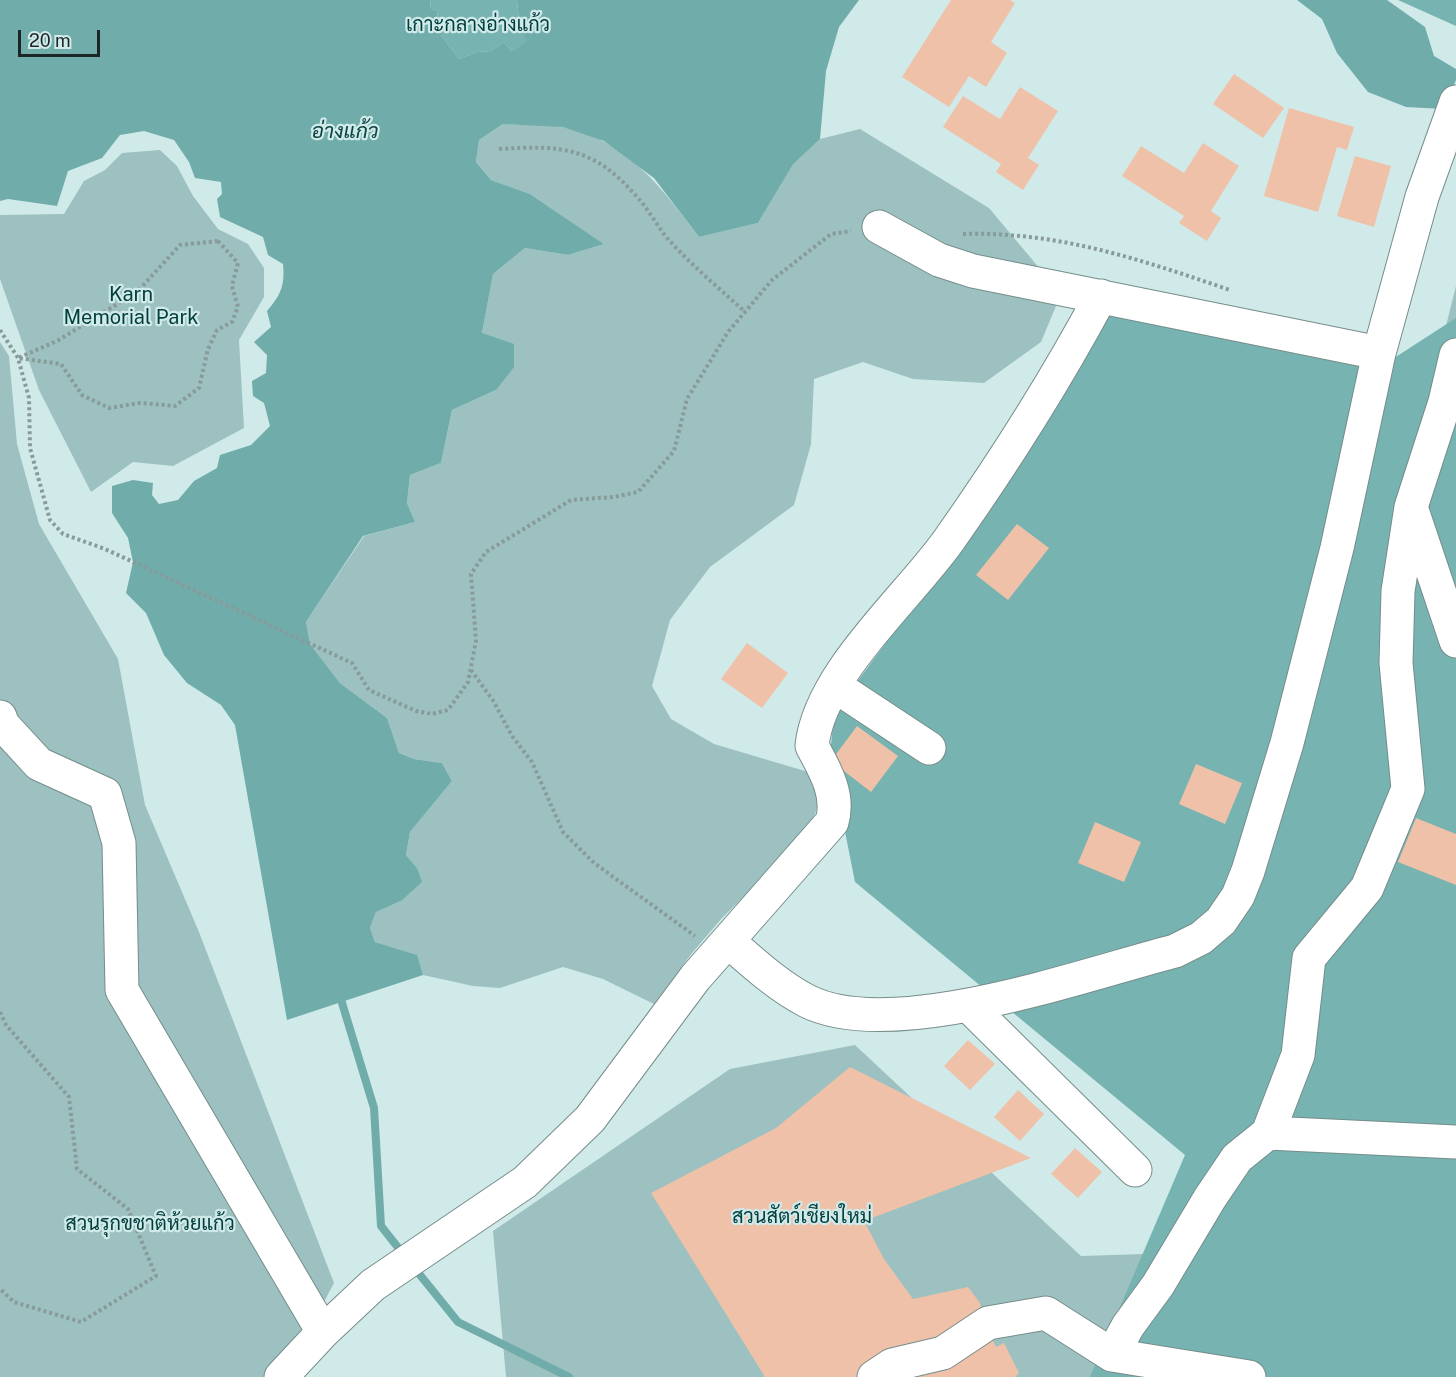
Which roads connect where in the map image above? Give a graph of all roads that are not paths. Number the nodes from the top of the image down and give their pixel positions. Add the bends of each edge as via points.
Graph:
1 (1453, 110) edge
2 (879, 227) road end
3 (1101, 296) junction
4 (1379, 353) junction
5 (1456, 355) edge
6 (1451, 402) edge
7 (1411, 507) junction
8 (1456, 641) edge
9 (835, 686) junction
10 (0, 717) edge
11 (929, 748) dead end
12 (723, 946) junction
13 (969, 1006) junction
14 (1268, 1133) junction
15 (1456, 1142) edge
16 (1135, 1170) dead end
17 (323, 1332) junction
18 (1112, 1355) junction
19 (935, 1365) edge
20 (281, 1377) edge
21 (874, 1377) edge
22 (1250, 1377) edge

1 - 4 street via 1422,197
2 - 3 street via 950,264
3 - 4 street
3 - 9 street via 1027,423 947,542 882,620
4 - 13 street via 1337,548 1290,732 1238,896 1221,921 1201,938 1175,951
5 - 6 street
6 - 7 street
7 - 8 street
7 - 14 street via 1398,591 1396,663 1408,789 1367,888 1309,958 1298,1055
9 - 11 street
9 - 12 street via 820,712 812,746 828,775 834,800 832,822
10 - 17 street via 39,764 105,794 119,843 122,990
12 - 13 street via 808,1001 835,1010 912,1013
12 - 17 street via 673,1005 591,1119 525,1182 373,1285
13 - 16 street
14 - 15 street
14 - 18 street via 1237,1158
17 - 20 street
18 - 19 street via 1046,1313 988,1323
18 - 22 street
19 - 21 street via 892,1365

